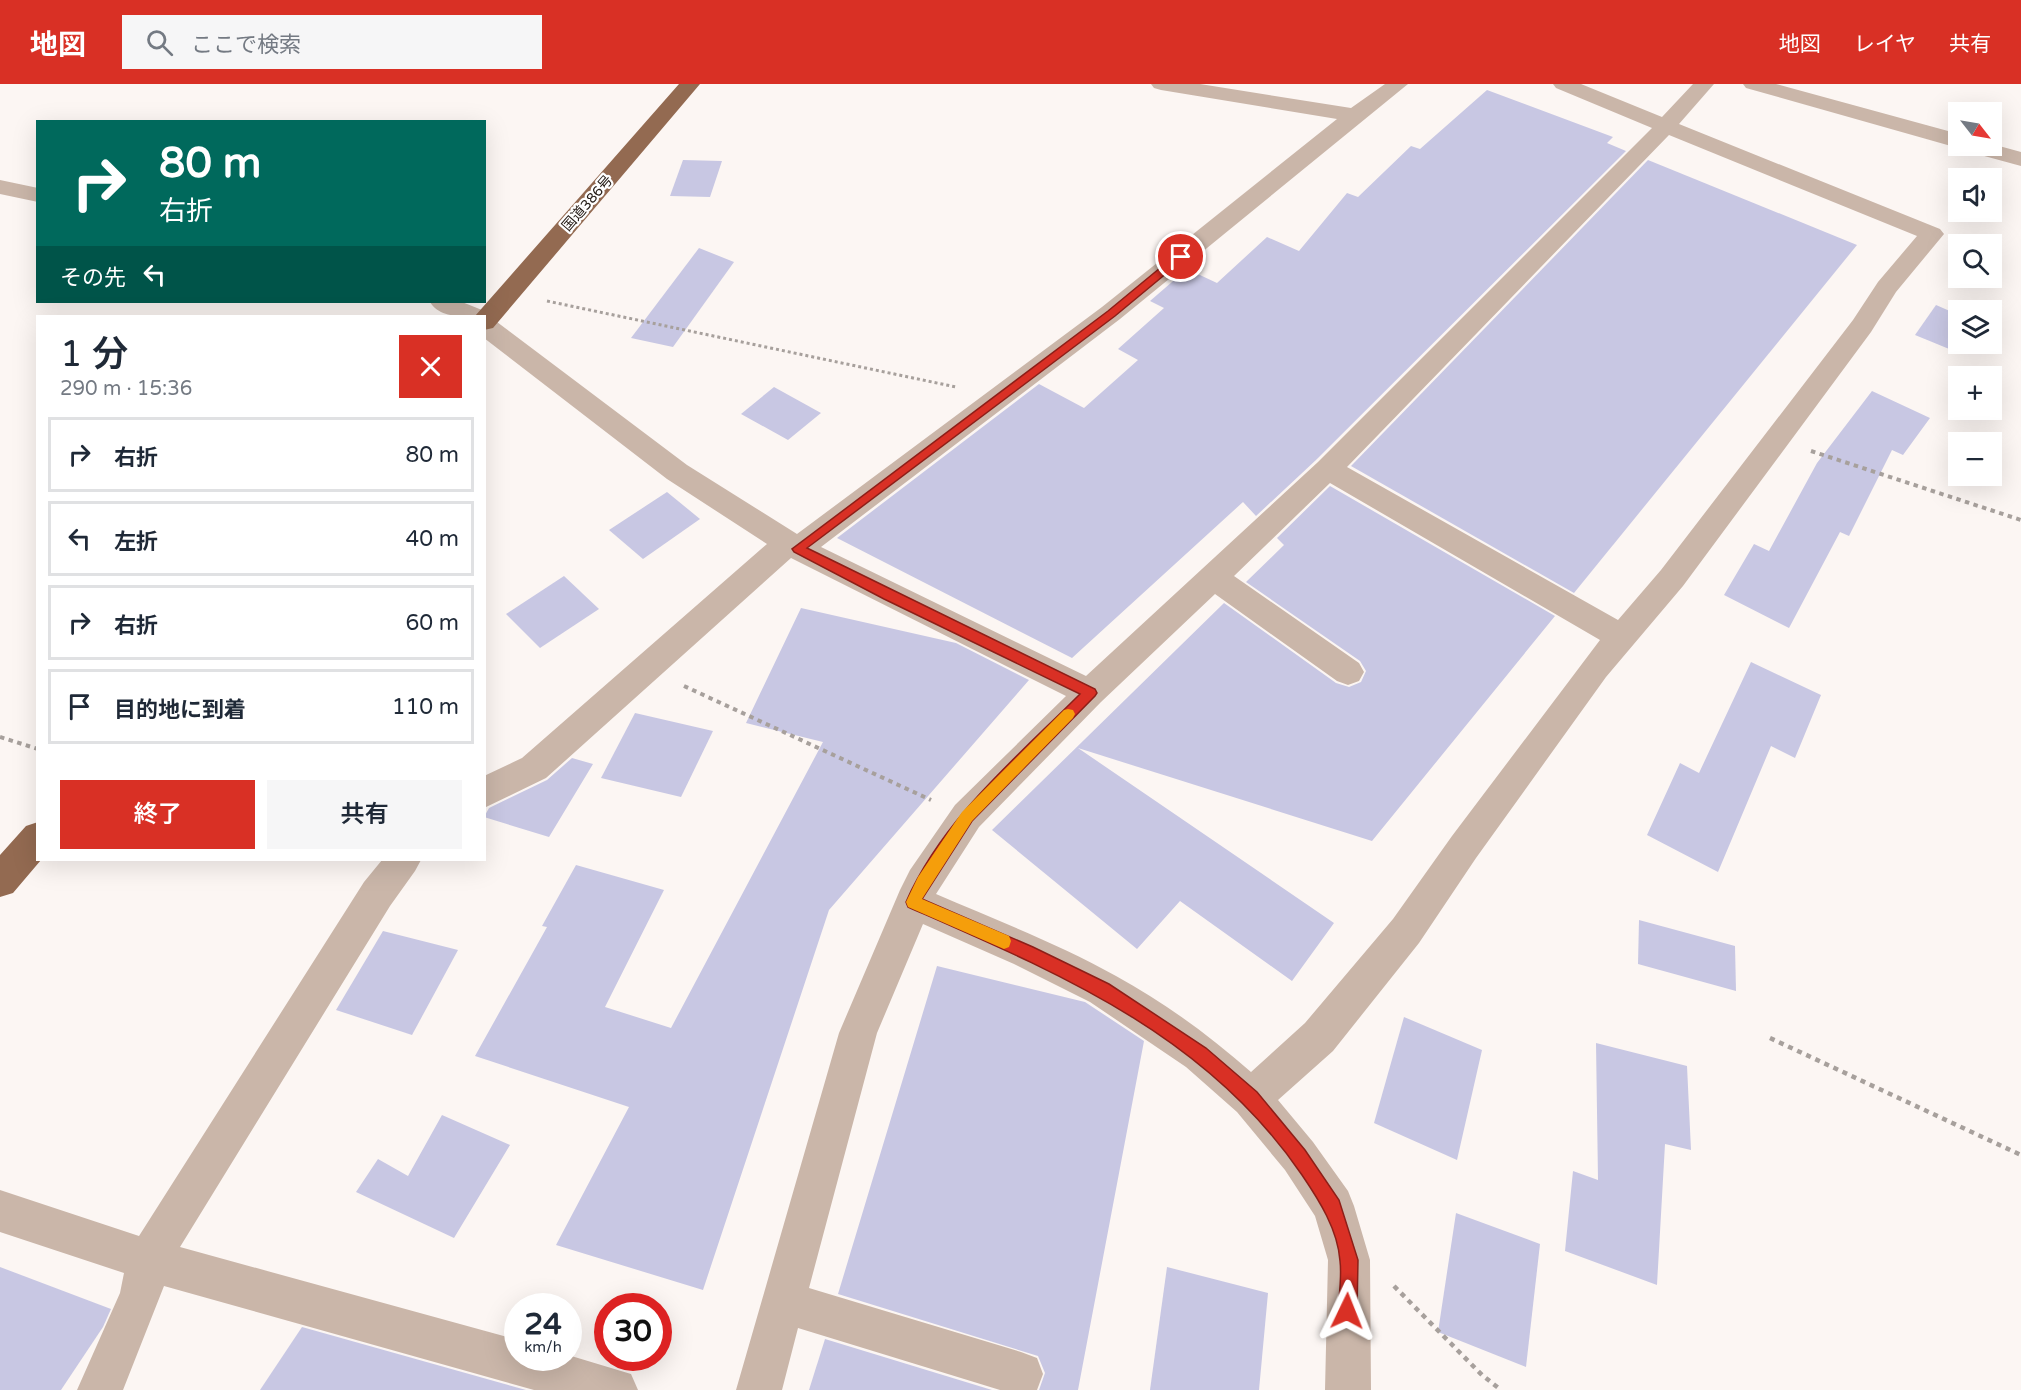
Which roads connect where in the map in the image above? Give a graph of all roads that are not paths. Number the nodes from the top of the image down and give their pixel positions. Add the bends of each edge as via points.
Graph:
1 (690, 84) edge
2 (1161, 84) edge
3 (1398, 84) edge
4 (1563, 84) edge
5 (1704, 84) edge
6 (1752, 84) edge
7 (1355, 115) junction
8 (1663, 125) junction
9 (1948, 138) edge
10 (2002, 154) edge
11 (2021, 159) edge
12 (0, 187) edge
13 (36, 195) edge
14 (444, 303) edge
15 (471, 315) edge
16 (486, 321) edge
17 (486, 325) edge
18 (1328, 468) junction
19 (793, 546) junction
20 (1213, 577) junction
21 (1621, 637) junction
22 (1348, 672) dead end
23 (1090, 693) junction
24 (486, 792) edge
25 (36, 839) edge
26 (402, 861) edge
27 (0, 881) edge
28 (913, 902) junction
29 (1251, 1098) junction
30 (0, 1211) edge
31 (148, 1260) junction
32 (783, 1302) junction
33 (1021, 1374) dead end
34 (100, 1390) edge
35 (615, 1390) edge
36 (759, 1390) edge
37 (1348, 1390) edge

1 - 16 highway, 国道386号
2 - 7 street
3 - 7 street
4 - 8 street
5 - 8 street
6 - 9 street
7 - 19 street via 1111,313
8 - 18 street via 1629,166
8 - 21 street via 1932,234 1887,287 1862,326 1671,578
10 - 11 street
12 - 13 street
14 - 15 street
17 - 19 street via 677,472
18 - 20 street
18 - 21 street
19 - 23 street
19 - 24 street via 534,768
20 - 22 street
20 - 23 street
21 - 29 street via 1491,809 1406,932 1319,1036
23 - 28 street via 967,816
25 - 27 highway
26 - 31 street via 377,894
28 - 29 street via 1103,989 1200,1053
28 - 32 street via 858,1033
29 - 37 street via 1299,1156 1333,1206 1349,1260
30 - 31 street
31 - 34 street via 141,1295
31 - 35 street
32 - 33 street
32 - 36 street

